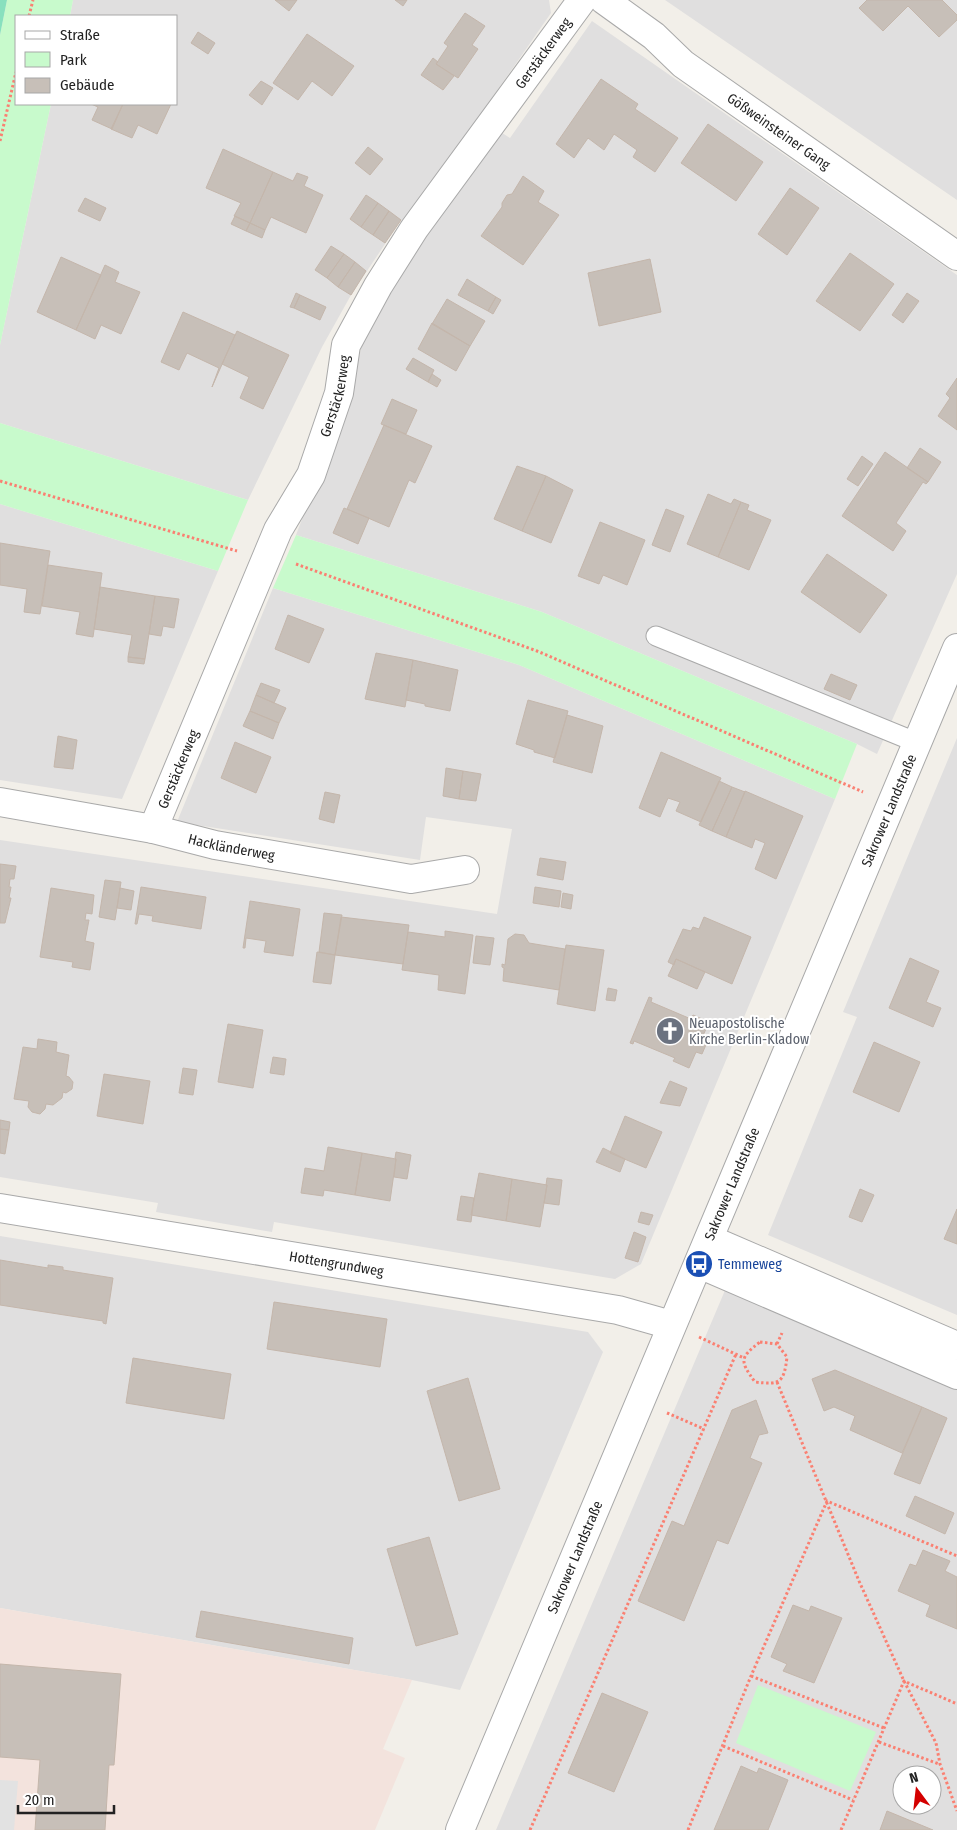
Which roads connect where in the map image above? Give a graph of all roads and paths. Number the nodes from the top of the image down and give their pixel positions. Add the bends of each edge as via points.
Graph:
1 (33, 0) edge
2 (582, 0) edge
3 (604, 0) edge
4 (29, 15) edge
5 (15, 76) edge
6 (0, 141) edge
7 (957, 256) edge
8 (0, 481) edge
9 (266, 560) junction
10 (656, 636) dead end
11 (957, 648) edge
12 (918, 743) junction
13 (0, 802) edge
14 (891, 804) junction
15 (153, 830) junction
16 (465, 870) dead end
17 (0, 1208) edge
18 (709, 1239) junction
19 (699, 1264) junction
20 (672, 1325) junction
21 (957, 1346) edge
22 (736, 1354) junction
23 (744, 1358) junction
24 (957, 1375) edge
25 (777, 1382) junction
26 (662, 1411) dead end
27 (704, 1429) junction
28 (827, 1502) junction
29 (957, 1556) edge
30 (751, 1676) junction
31 (904, 1681) junction
32 (957, 1704) edge
33 (884, 1728) junction
34 (878, 1742) junction
35 (723, 1746) junction
36 (940, 1764) junction
37 (853, 1800) junction
38 (957, 1811) edge
39 (460, 1830) edge
40 (530, 1830) edge
41 (688, 1830) edge
42 (841, 1830) edge

1 - 4 path
2 - 9 street, Gerstäckerweg via 414,229 378,286 346,345 339,393 311,475 278,530
3 - 7 street, Gößweinsteiner Gang via 654,36 683,64
5 - 6 path
8 - 9 path
9 - 14 path via 289,561 536,650
9 - 15 street, Gerstäckerweg
10 - 12 lane
11 - 12 street, Sakrower Landstraße
12 - 14 street, Sakrower Landstraße
13 - 15 street, Hackländerweg
14 - 18 street, Sakrower Landstraße
15 - 16 street, Hackländerweg via 215,845 411,879
17 - 20 street, Hottengrundweg via 618,1310
18 - 19 street, Sakrower Landstraße
18 - 21 street
19 - 20 street, Sakrower Landstraße
19 - 24 street
20 - 22 path
20 - 39 street, Sakrower Landstraße
22 - 23 path
22 - 27 path
23 - 25 path via 744,1367 755,1382
23 - 25 path via 760,1342 777,1344 787,1357 785,1374
25 - 28 path
26 - 27 path
27 - 40 path
28 - 29 path
28 - 30 path
28 - 31 path
30 - 33 path
30 - 35 path
31 - 32 path
31 - 33 path
31 - 36 path via 936,1743
33 - 34 path
34 - 36 path
34 - 37 path
35 - 37 path
35 - 41 path
36 - 38 path
37 - 42 path

